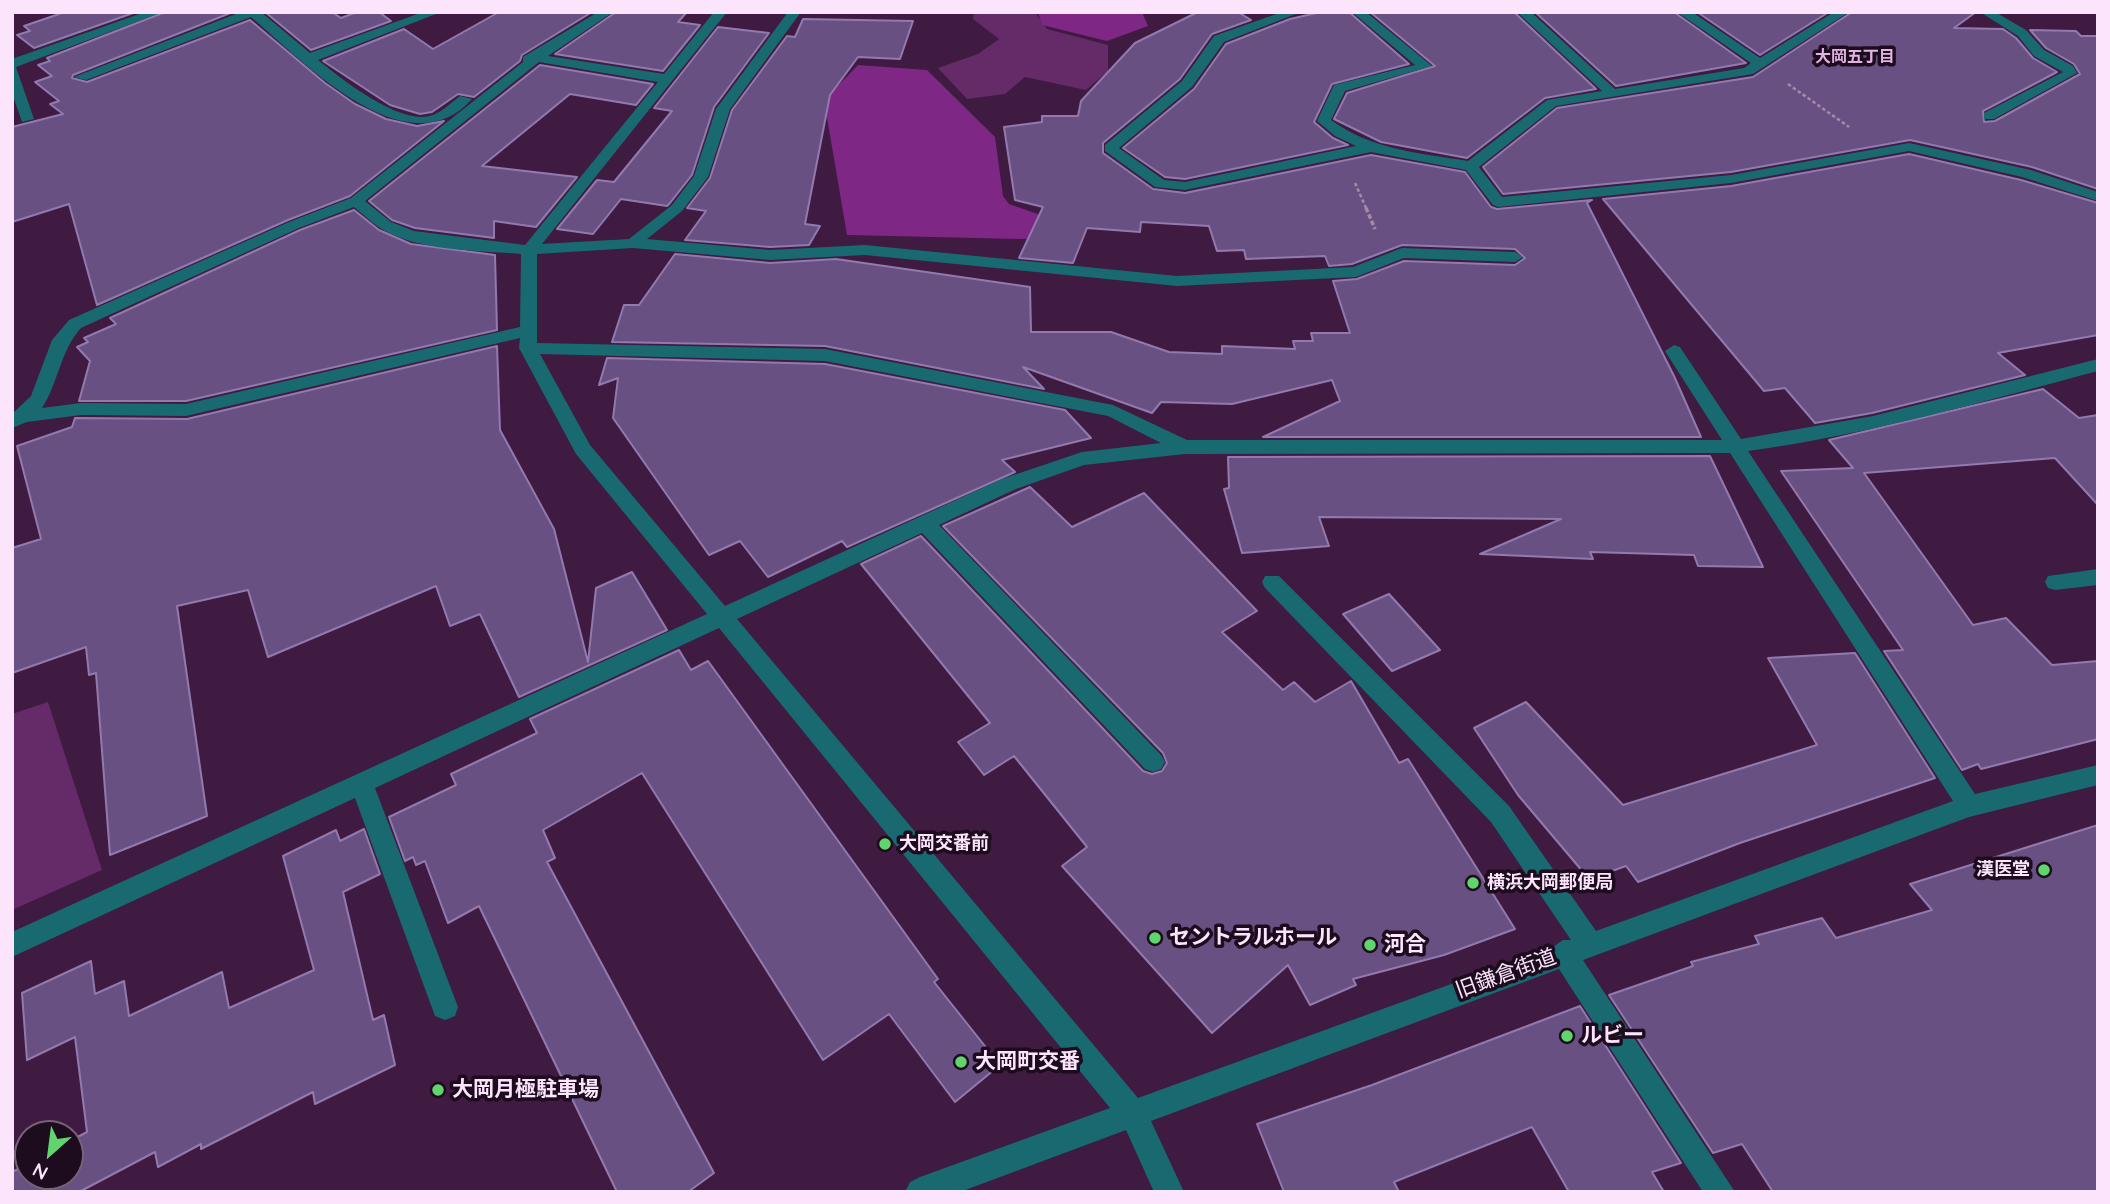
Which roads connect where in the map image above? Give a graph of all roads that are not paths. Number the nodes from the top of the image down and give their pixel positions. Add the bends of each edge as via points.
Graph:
1 (157, 12) edge
2 (253, 12) edge
3 (435, 12) edge
4 (607, 12) edge
5 (722, 12) edge
6 (795, 12) edge
7 (1295, 12) edge
8 (1358, 12) edge
9 (1523, 12) edge
10 (1683, 12) edge
11 (1843, 12) edge
12 (1986, 12) edge
13 (310, 58) junction
14 (536, 58) junction
15 (1759, 63) junction
16 (12, 64) edge
17 (12, 70) edge
18 (81, 77) dead end
19 (667, 79) junction
20 (1611, 92) junction
21 (1989, 116) dead end
22 (27, 119) dead end
23 (1369, 148) junction
24 (1471, 166) junction
25 (2098, 197) edge
26 (356, 201) junction
27 (633, 243) junction
28 (529, 250) junction
29 (1514, 257) dead end
30 (528, 339) junction
31 (1674, 351) dead end
32 (2098, 365) edge
33 (20, 419) edge
34 (1736, 446) junction
35 (1185, 447) junction
36 (925, 523) junction
37 (2098, 577) edge
38 (1272, 582) dead end
39 (2055, 582) dead end
40 (722, 617) junction
41 (1153, 762) dead end
42 (2098, 775) edge
43 (362, 785) junction
44 (1969, 806) junction
45 (12, 945) edge
46 (1576, 949) junction
47 (445, 1007) dead end
48 (1132, 1112) junction
49 (920, 1192) edge
50 (1169, 1192) edge
51 (1720, 1192) edge

1 - 16 street
2 - 13 street
2 - 18 street
3 - 13 street
4 - 14 street
5 - 19 street
6 - 27 street via 723,109 701,177 677,208
7 - 23 street via 1219,39 1187,84 1110,148 1160,184 1185,186
8 - 23 street via 1425,66 1339,88 1324,121
9 - 20 street
10 - 15 street
11 - 15 street
12 - 21 street via 2022,33 2039,53 2070,73
13 - 14 street via 351,93 412,120 434,120 519,62
14 - 19 street
14 - 26 street
15 - 20 street via 1748,71
17 - 22 street
19 - 28 street
20 - 24 street via 1552,103
23 - 24 street
24 - 25 street via 1498,202 1731,179 1909,147 2026,173
26 - 28 street via 386,225 410,235
26 - 33 street via 75,324 62,339 45,387
27 - 28 street
27 - 29 street via 770,255 865,250 1177,281 1356,272 1402,253
28 - 30 street
30 - 33 street via 186,410 81,409
30 - 35 street via 825,355 1113,411
30 - 40 street via 583,449
31 - 34 street
32 - 34 street via 1793,439
34 - 35 street
34 - 44 street
35 - 36 street via 1082,459 1009,484
36 - 40 street
36 - 41 street
37 - 39 street
38 - 46 street via 1500,814
40 - 43 street
40 - 48 street
42 - 44 street, 旧鎌倉街道
43 - 45 street
43 - 47 street
44 - 46 street, 旧鎌倉街道
46 - 48 street, 旧鎌倉街道
46 - 51 street
48 - 49 street, 旧鎌倉街道
48 - 50 street

